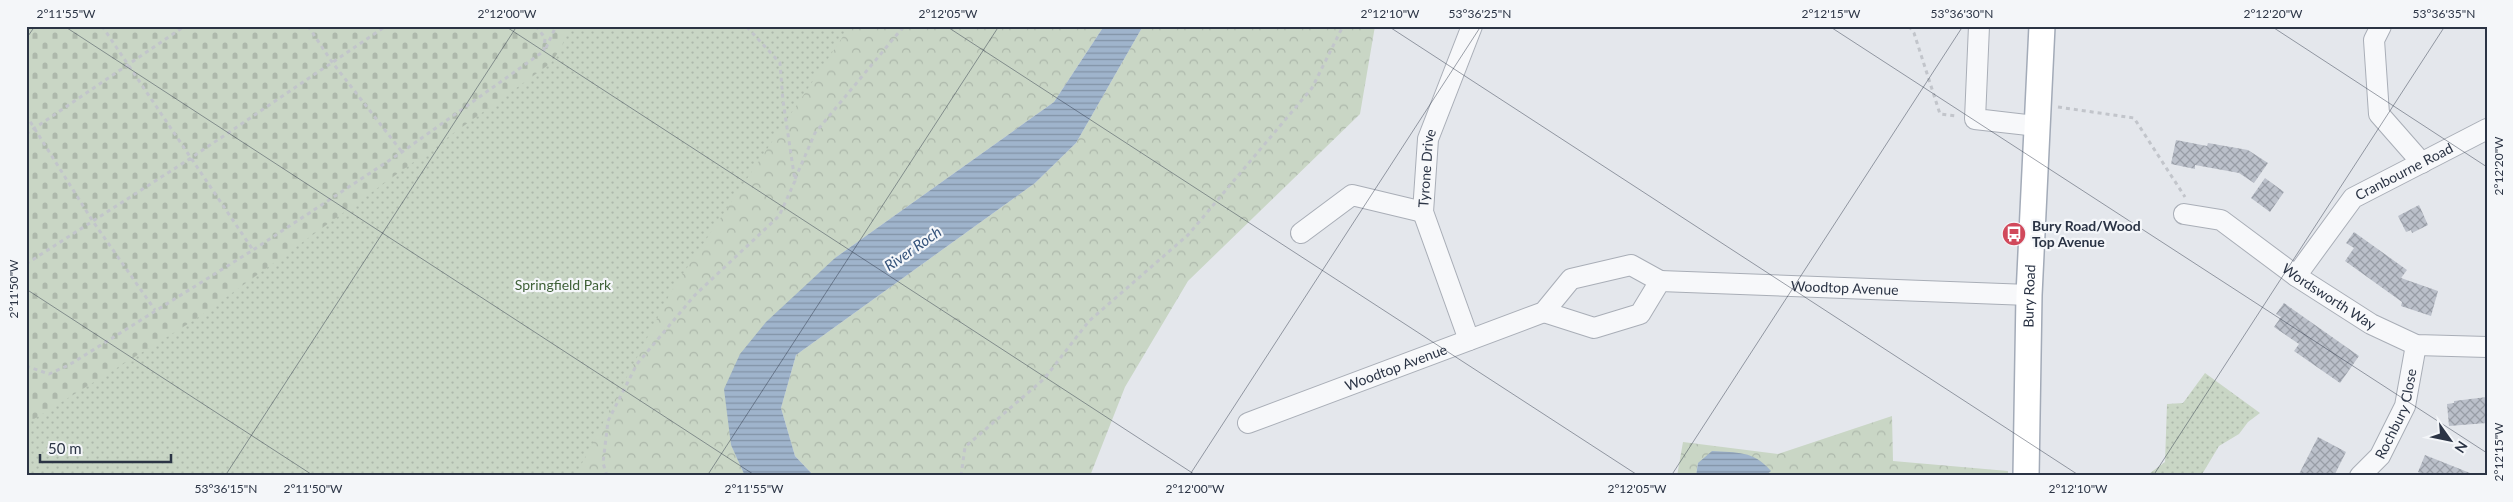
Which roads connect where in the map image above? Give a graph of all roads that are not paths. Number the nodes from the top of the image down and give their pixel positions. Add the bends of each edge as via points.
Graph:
1 (1472, 26) edge
2 (1979, 26) edge
3 (2042, 26) edge
4 (2381, 26) edge
5 (2037, 115) junction
6 (2487, 129) edge
7 (2422, 163) junction
8 (1423, 212) junction
9 (2190, 215) road end
10 (1301, 233) dead end
11 (2296, 276) junction
12 (1660, 281) junction
13 (2029, 295) junction
14 (1544, 312) junction
15 (1469, 340) junction
16 (2416, 345) junction
17 (2487, 347) edge
18 (1248, 423) dead end
19 (2026, 476) edge
20 (2360, 476) edge

1 - 8 street, Tyrone Drive via 1428,139
2 - 5 street via 1975,119
3 - 5 main road, Bury Road
4 - 7 street via 2374,40 2379,114
5 - 13 main road, Bury Road
6 - 7 street, Cranbourne Road
7 - 11 street, Cranbourne Road via 2353,198
8 - 10 street via 1352,195
8 - 15 street, Tyrone Drive
9 - 11 street, Wordsworth Way via 2221,220
11 - 16 street, Wordsworth Way via 2370,324
12 - 13 street, Woodtop Avenue
12 - 14 street, Woodtop Avenue via 1631,265 1571,279
12 - 14 street via 1640,314 1594,328
13 - 19 main road, Bury Road
14 - 15 street, Woodtop Avenue
15 - 18 street, Woodtop Avenue
16 - 17 street, Wordsworth Way
16 - 20 street, Rochbury Close via 2405,406 2380,456

